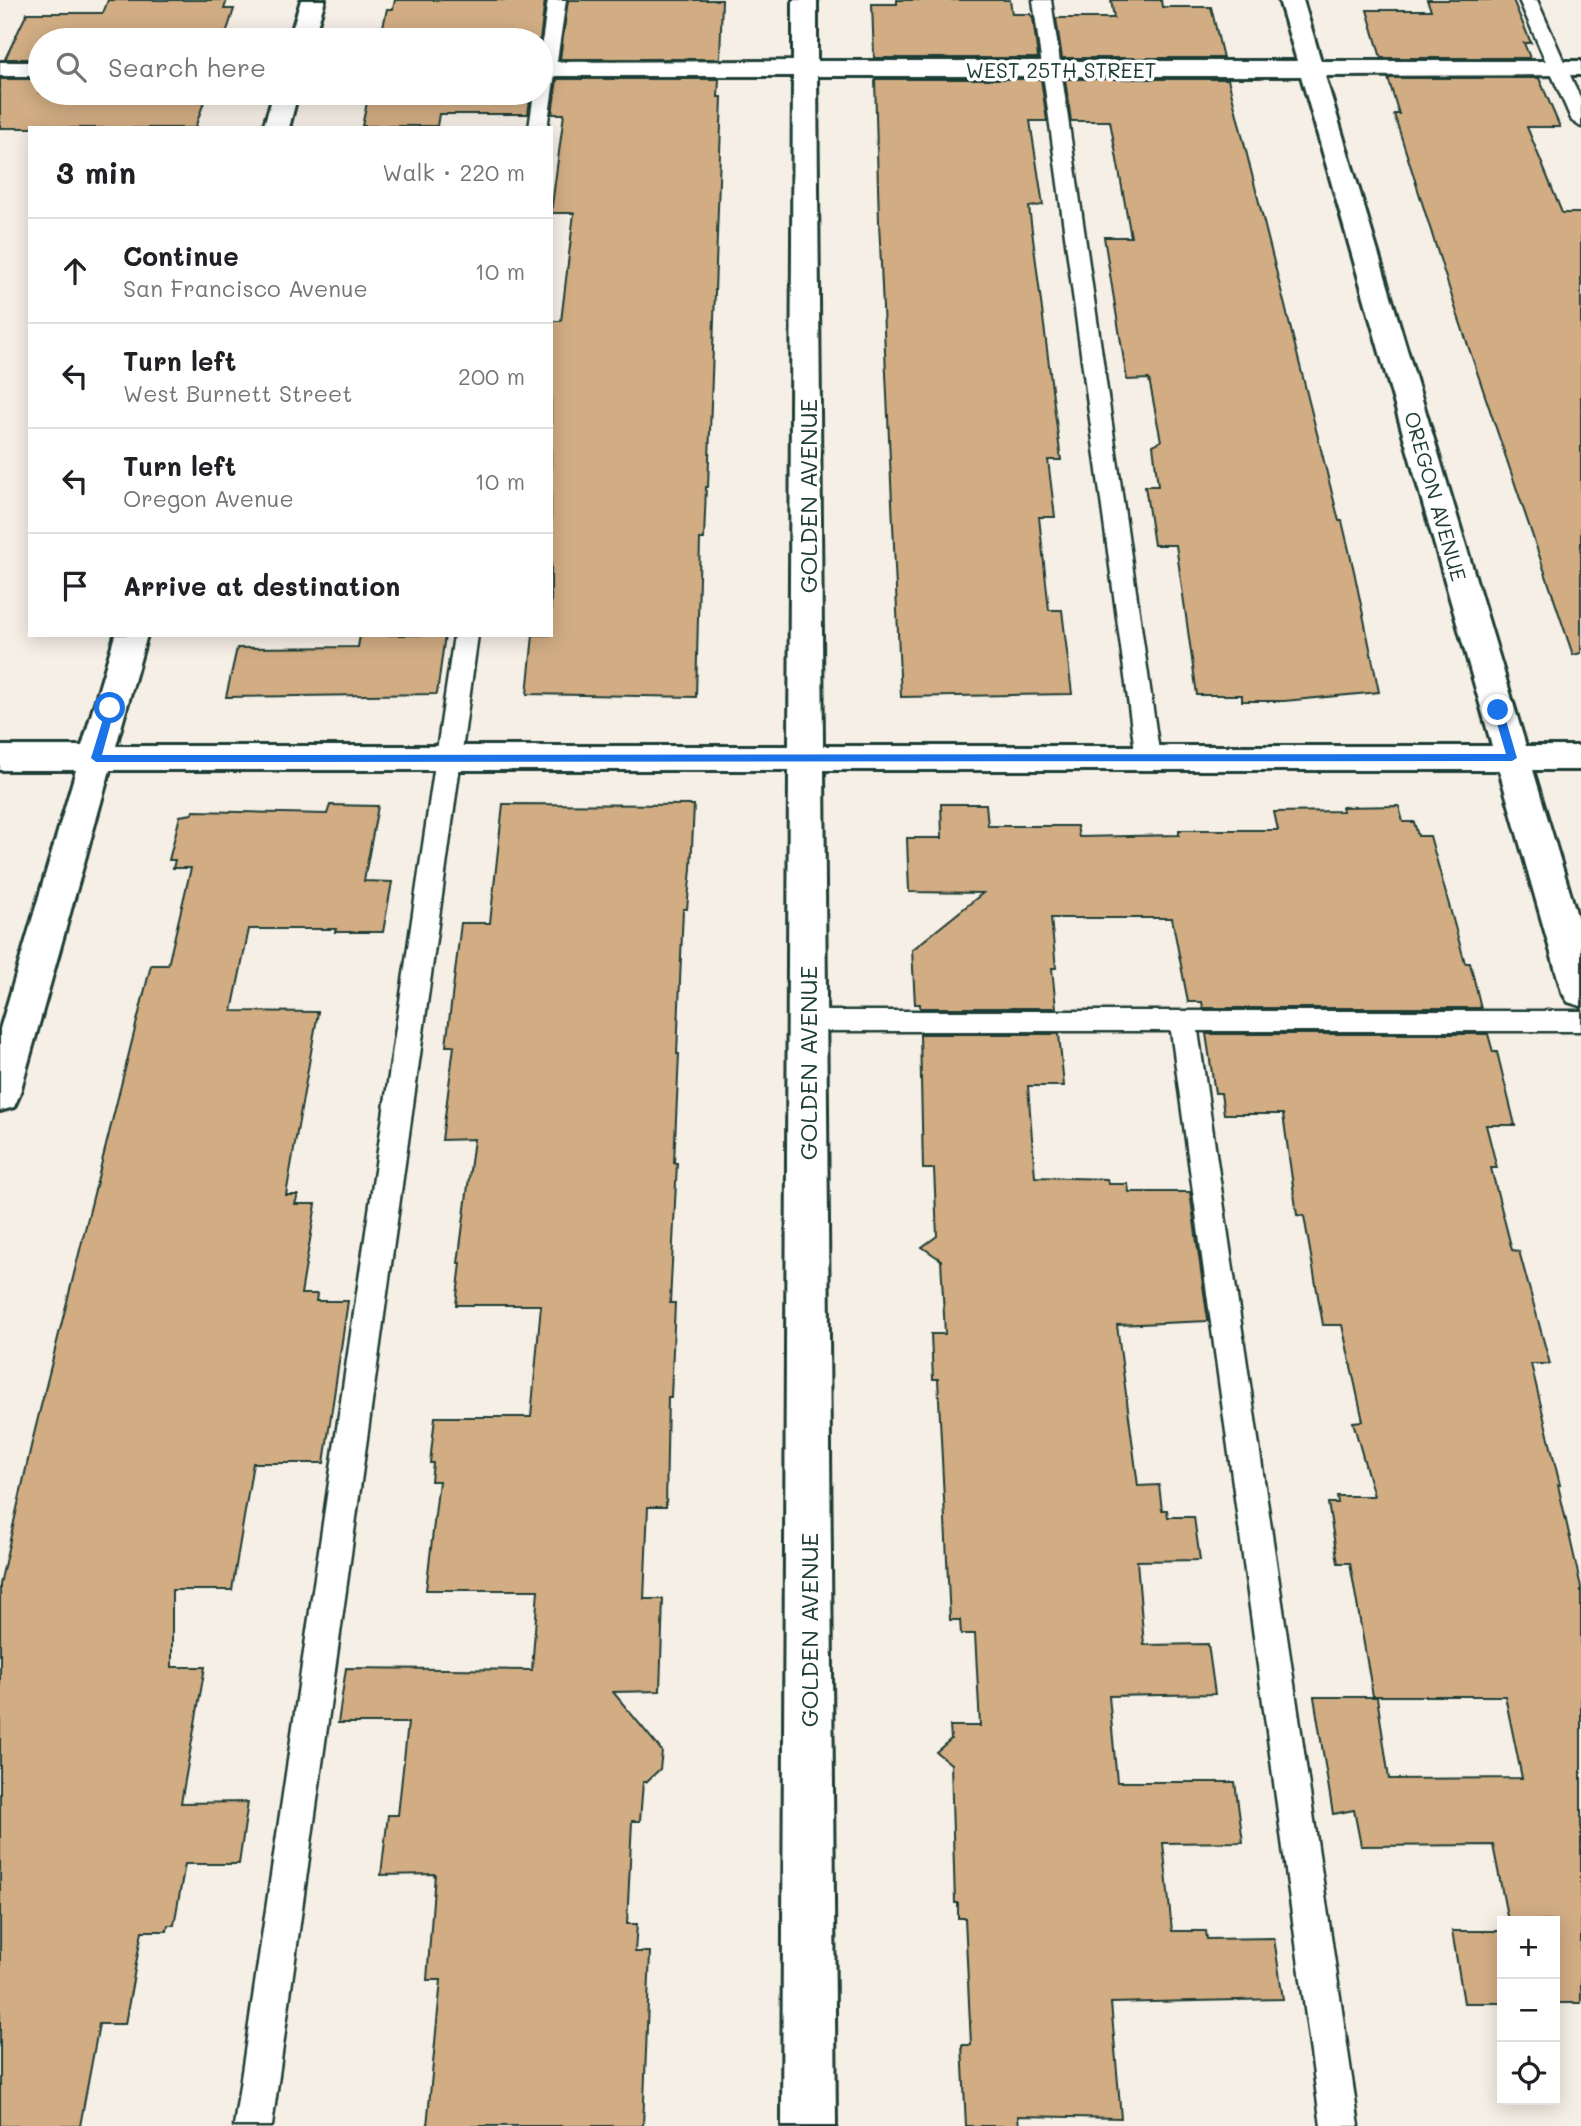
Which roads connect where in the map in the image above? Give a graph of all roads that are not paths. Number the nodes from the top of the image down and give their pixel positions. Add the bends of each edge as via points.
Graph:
1 (313, 0) edge
2 (557, 0) edge
3 (805, 0) edge
4 (1042, 0) edge
5 (1291, 0) edge
6 (1528, 0) edge
7 (305, 28) edge
8 (552, 28) edge
9 (1312, 68) junction
10 (1569, 68) edge
11 (0, 69) edge
12 (28, 69) edge
13 (553, 69) edge
14 (1053, 69) junction
15 (807, 70) junction
16 (283, 105) edge
17 (540, 105) edge
18 (1581, 121) edge
19 (277, 126) edge
20 (538, 126) edge
21 (130, 637) edge
22 (466, 637) edge
23 (0, 758) edge
24 (96, 758) junction
25 (449, 758) junction
26 (808, 758) junction
27 (1148, 758) junction
28 (1512, 758) junction
29 (1581, 758) edge
30 (1581, 992) edge
31 (807, 1021) junction
32 (1183, 1021) junction
33 (1581, 1021) edge
34 (0, 1096) edge
35 (254, 2126) edge
36 (809, 2126) edge
37 (1340, 2126) edge

1 - 7 street
2 - 8 lane
3 - 15 street, GOLDEN AVENUE
4 - 14 lane
5 - 9 street, OREGON AVENUE
6 - 10 lane
9 - 10 street, WEST 25TH STREET
9 - 14 street, WEST 25TH STREET
9 - 28 street, OREGON AVENUE
10 - 18 lane
11 - 12 street
13 - 15 street, WEST 25TH STREET
14 - 15 street, WEST 25TH STREET
14 - 27 lane
15 - 26 street, GOLDEN AVENUE
16 - 19 street
17 - 20 lane
21 - 24 street
22 - 25 lane
23 - 24 street
24 - 25 street
24 - 34 street
25 - 26 street
25 - 35 lane
26 - 27 street
26 - 31 street, GOLDEN AVENUE
27 - 28 street
28 - 29 street
28 - 30 street, OREGON AVENUE
31 - 32 lane
31 - 36 street, GOLDEN AVENUE
32 - 33 lane
32 - 37 lane

